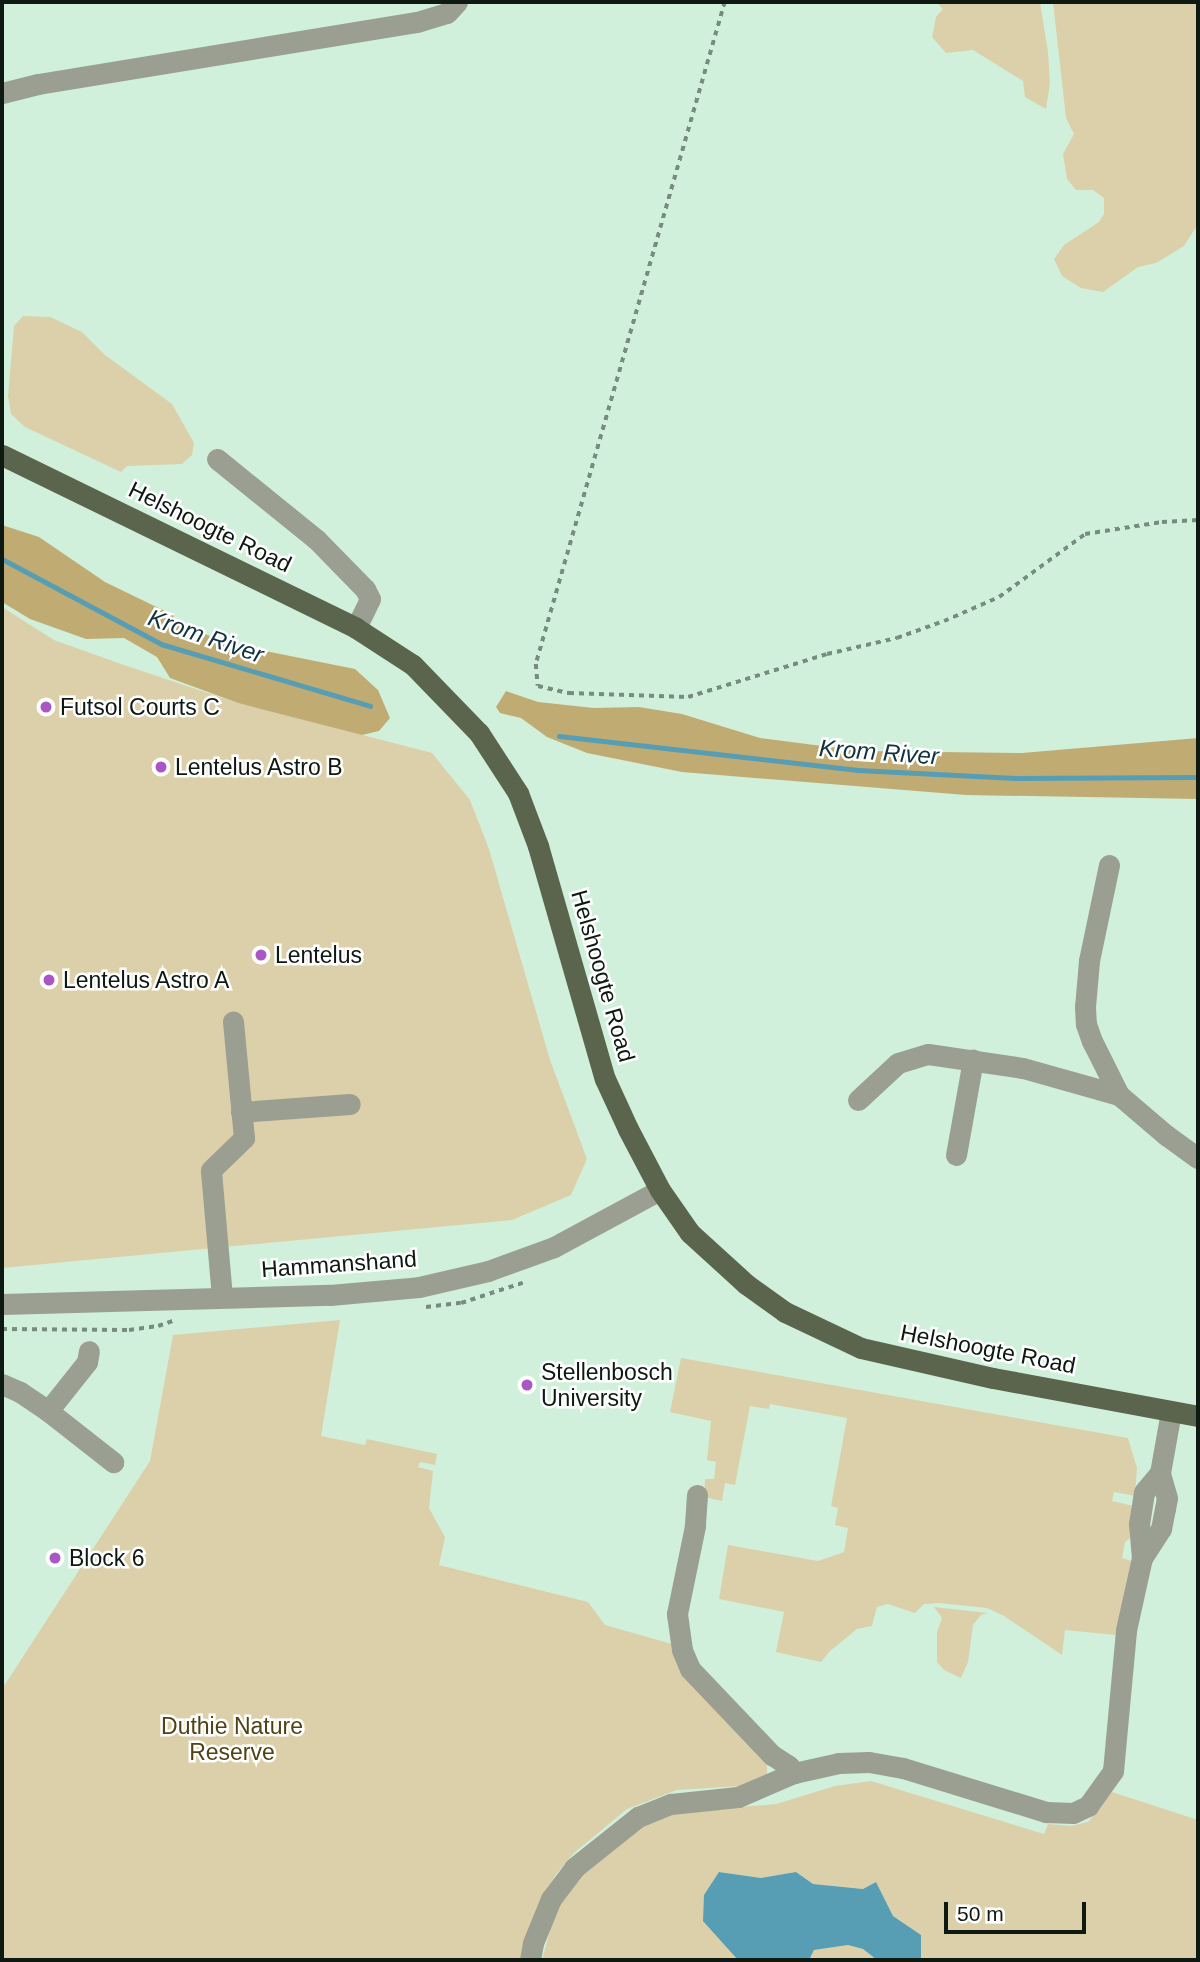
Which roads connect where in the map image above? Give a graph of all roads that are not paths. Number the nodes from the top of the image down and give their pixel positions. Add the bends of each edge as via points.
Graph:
1 (457, 2) edge
2 (2, 93) edge
3 (2, 456) edge
4 (217, 459) dead end
5 (356, 628) junction
6 (1109, 865) dead end
7 (233, 1022) dead end
8 (973, 1060) junction
9 (1119, 1095) junction
10 (859, 1100) dead end
11 (350, 1104) dead end
12 (241, 1112) junction
13 (956, 1155) dead end
14 (1198, 1158) edge
15 (660, 1190) junction
16 (222, 1297) junction
17 (2, 1304) edge
18 (89, 1351) dead end
19 (2, 1384) edge
20 (48, 1411) junction
21 (1171, 1411) junction
22 (1198, 1416) edge
23 (113, 1462) dead end
24 (697, 1495) dead end
25 (794, 1773) junction
26 (530, 1960) edge

1 - 2 street via 447,13 417,22
3 - 5 main road, Helshoogte Road
4 - 5 street via 317,540 365,589 370,599
5 - 15 main road, Helshoogte Road via 413,665 442,692 480,733 518,793 538,846 606,1079
6 - 9 street via 1089,961 1085,1007 1092,1041
7 - 12 street
8 - 9 street via 1065,1077
8 - 10 street via 928,1054 905,1060
8 - 13 street
9 - 14 street
11 - 12 street
12 - 16 street via 244,1138 211,1171
15 - 16 street, Hammanshand via 554,1247 488,1271 419,1287
15 - 21 main road, Helshoogte Road via 690,1233 715,1258 785,1312 825,1334 902,1360
16 - 17 street, Hammanshand
18 - 20 street via 87,1363
19 - 20 street
20 - 23 street
21 - 22 main road, Helshoogte Road
21 - 25 street via 1160,1473 1167,1498 1161,1529 1142,1558 1126,1630 1113,1771 1088,1807 1073,1813 1046,1812 869,1762 838,1763
24 - 25 street via 677,1614 682,1650 690,1669
25 - 26 street via 738,1797 671,1804 638,1817 574,1868 551,1899

